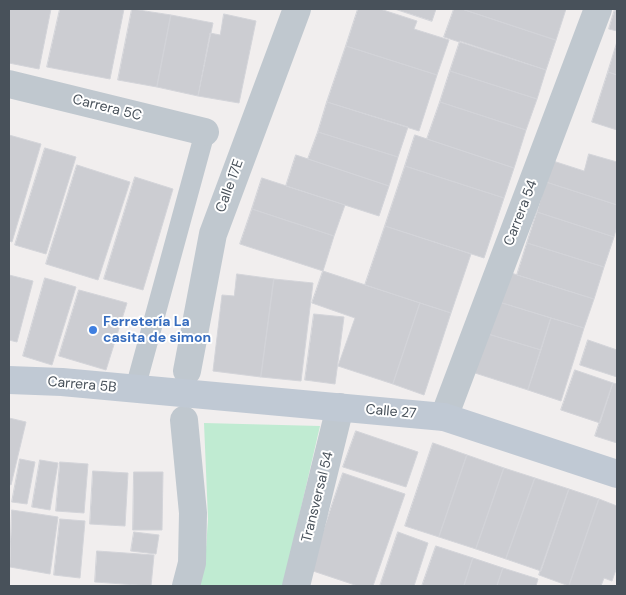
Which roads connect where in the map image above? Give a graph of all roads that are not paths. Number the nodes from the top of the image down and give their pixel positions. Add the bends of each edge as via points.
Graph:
1 (297, 9) edge
2 (598, 9) edge
3 (9, 84) edge
4 (204, 132) joint
5 (187, 371) dead end
6 (9, 380) edge
7 (145, 390) junction
8 (340, 408) junction
9 (444, 417) junction
10 (184, 420) dead end
11 (617, 474) edge
12 (186, 586) edge
13 (296, 586) edge

1 - 5 street, Calle 17E via 212,234
2 - 9 street, Carrera 54
3 - 4 street, Carrera 5C
4 - 7 lane
6 - 7 street, Carrera 5B
7 - 8 street, Calle 27
8 - 9 street, Calle 27
8 - 13 street, Transversal 54
9 - 11 street, Calle 27
10 - 12 street via 193,512 192,563

